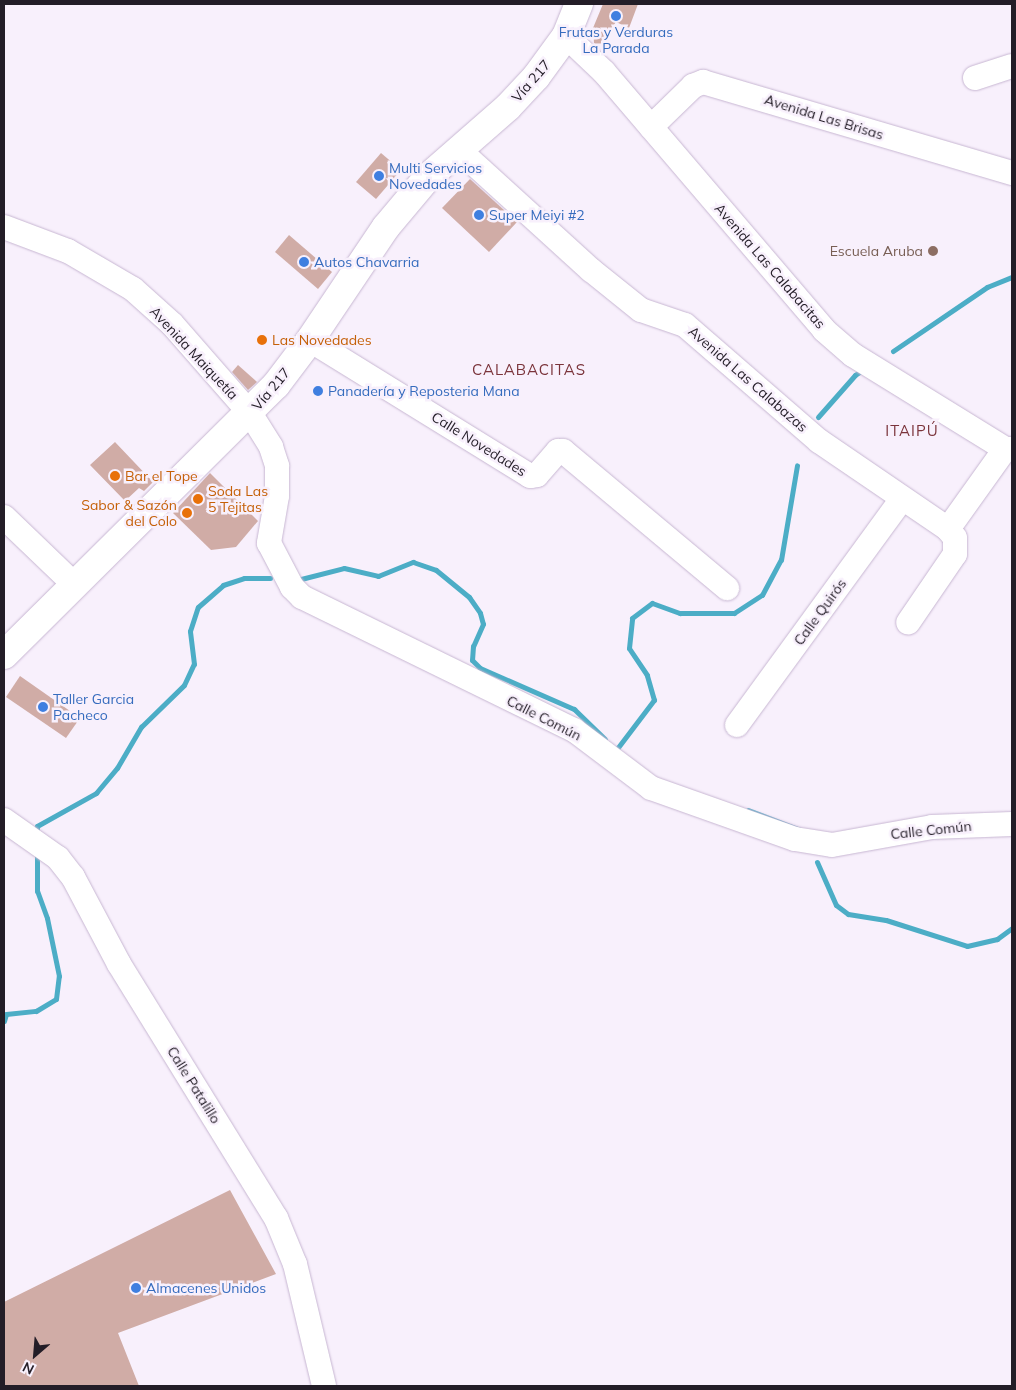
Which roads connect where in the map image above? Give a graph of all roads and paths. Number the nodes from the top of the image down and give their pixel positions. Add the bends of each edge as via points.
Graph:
1 (578, 4) edge
2 (566, 36) junction
3 (1012, 66) edge
4 (975, 78) dead end
5 (651, 127) junction
6 (460, 151) junction
7 (1012, 173) edge
8 (4, 227) edge
9 (310, 340) junction
10 (250, 413) junction
11 (1009, 449) edge
12 (902, 499) junction
13 (4, 517) edge
14 (948, 529) junction
15 (74, 585) junction
16 (728, 588) dead end
17 (908, 623) dead end
18 (4, 655) edge
19 (737, 725) dead end
20 (1012, 824) edge
21 (12, 826) edge
22 (324, 1386) edge

1 - 2 main road, Vía 217
2 - 5 street, Avenida Las Calabacitas via 604,72
2 - 6 main road, Vía 217 via 536,77
3 - 4 street
5 - 7 street, Avenida Las Brisas via 693,86 703,82
5 - 11 street, Avenida Las Calabacitas via 824,330 853,355
6 - 9 main road, Vía 217 via 428,177 386,227
6 - 12 street, Avenida Las Calabazas via 591,270 641,310 685,325 820,441
8 - 10 street, Avenida Maiquetía via 68,251 133,289 172,324
9 - 10 main road, Vía 217
9 - 16 street, Calle Novedades via 530,476 537,475 558,452 563,451
10 - 15 main road, Vía 217
10 - 20 street, Calle Común via 271,447 277,466 277,496 269,543 292,587 302,597 574,730 650,788 796,839 832,846 922,828
11 - 14 street
12 - 14 street, Avenida Las Calabazas
12 - 19 street, Calle Quirós
13 - 15 street
14 - 17 street via 955,538 955,554
15 - 18 main road, Vía 217
21 - 22 street, Calle Patalillo via 58,858 73,877 119,964 276,1218 295,1264

